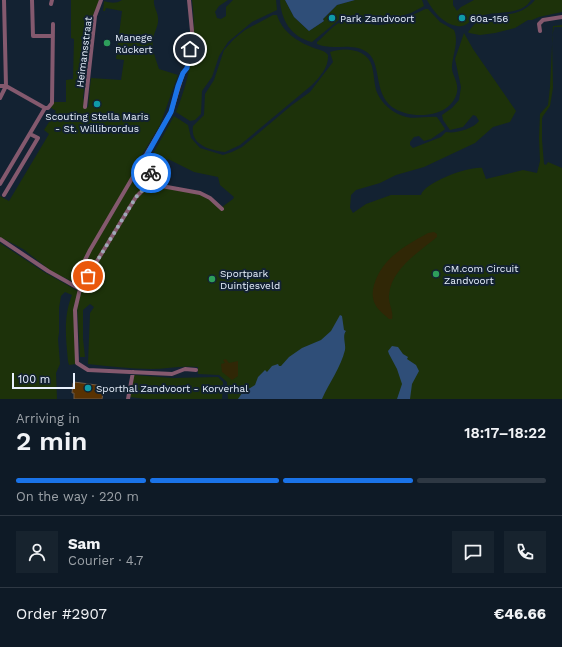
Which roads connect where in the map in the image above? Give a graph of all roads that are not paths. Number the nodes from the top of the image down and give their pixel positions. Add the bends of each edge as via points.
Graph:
1 (4, 0) edge
2 (32, 0) edge
3 (101, 0) edge
4 (190, 0) edge
5 (562, 17) edge
6 (53, 24) dead end
7 (540, 31) dead end
8 (53, 36) junction
9 (0, 86) edge
10 (6, 86) junction
11 (0, 98) edge
12 (85, 107) dead end
13 (45, 108) junction
14 (30, 134) junction
15 (144, 160) junction
16 (137, 171) junction
17 (4, 177) junction
18 (150, 177) junction
19 (12, 181) junction
20 (0, 184) edge
21 (156, 185) junction
22 (146, 187) junction
23 (4, 195) dead end
24 (222, 210) dead end
25 (0, 239) edge
26 (78, 287) junction
27 (196, 370) dead end
28 (133, 372) junction
29 (128, 399) edge

1 - 10 street
2 - 8 street via 33,36
3 - 12 street, Heimansstraat via 95,16
4 - 15 street via 192,31 187,68 178,86 171,112
5 - 7 street via 543,20
6 - 8 street
8 - 13 street via 52,103
9 - 10 street
10 - 11 street
10 - 13 street
13 - 14 street
14 - 17 street
14 - 19 street via 38,138
15 - 16 street
15 - 18 street via 152,167
16 - 18 street
16 - 26 street via 90,250 81,268
17 - 19 street
17 - 20 street
18 - 21 street
18 - 22 street
19 - 23 street
21 - 22 street
21 - 24 street via 200,193 210,198
22 - 26 street via 136,197
25 - 26 street via 48,271
26 - 28 street via 75,310 77,363 88,370
27 - 28 street via 185,369 172,374
28 - 29 street

